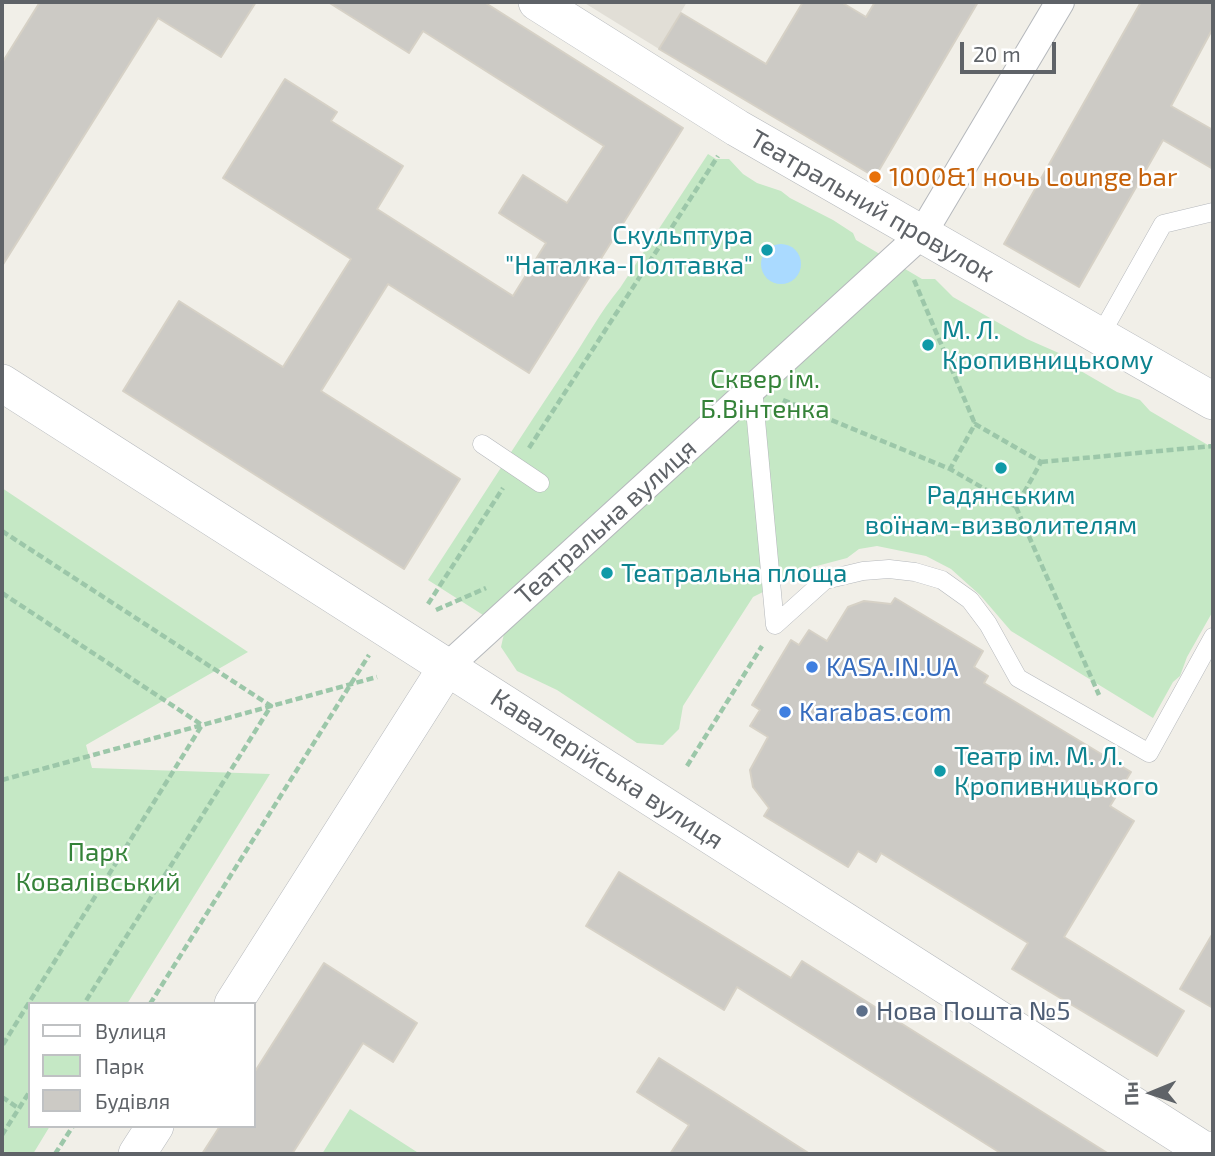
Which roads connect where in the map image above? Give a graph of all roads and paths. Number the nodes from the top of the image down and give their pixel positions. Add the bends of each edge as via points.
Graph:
1 (537, 2) edge
2 (1060, 2) edge
3 (737, 128) junction
4 (1213, 212) edge
5 (912, 243) junction
6 (1100, 336) junction
7 (2, 383) edge
8 (753, 388) junction
9 (1213, 401) edge
10 (975, 424) junction
11 (482, 444) dead end
12 (1213, 446) edge
13 (1041, 462) junction
14 (516, 467) junction
15 (950, 469) junction
16 (540, 483) dead end
17 (1016, 507) junction
18 (2, 531) edge
19 (2, 593) edge
20 (428, 604) dead end
21 (775, 625) junction
22 (1213, 637) edge
23 (370, 654) dead end
24 (446, 667) junction
25 (377, 677) dead end
26 (351, 684) junction
27 (271, 706) junction
28 (202, 725) junction
29 (1115, 733) junction
30 (687, 766) dead end
31 (2, 780) edge
32 (29, 1002) edge
33 (85, 1002) edge
34 (151, 1002) edge
35 (234, 1002) edge
36 (28, 1004) edge
37 (2, 1046) edge
38 (28, 1094) edge
39 (2, 1097) edge
40 (19, 1108) junction
41 (72, 1128) edge
42 (154, 1128) edge
43 (2, 1135) edge
44 (1207, 1146) edge
45 (55, 1154) edge
46 (137, 1154) edge

1 - 3 street, Театральний провулок
2 - 5 street, Театральна вулиця
3 - 5 street, Театральний провулок
3 - 14 path
4 - 6 lane via 1163,224
5 - 6 street, Театральний провулок
5 - 8 street, Театральна вулиця
5 - 10 path
6 - 9 street, Театральний провулок
7 - 24 street, Кавалерійська вулиця
8 - 15 path
8 - 21 lane
8 - 24 street, Театральна вулиця
10 - 13 path
10 - 15 path
11 - 14 lane
12 - 13 path
13 - 17 path
14 - 16 lane
14 - 20 path
15 - 17 path
17 - 29 path
18 - 27 path
19 - 28 path
21 - 29 lane via 825,580 888,569 942,580 970,600 1018,678
21 - 30 path
22 - 29 lane via 1149,753
23 - 26 path
24 - 35 street, Театральна вулиця
24 - 44 street, Кавалерійська вулиця
25 - 26 path
26 - 27 path
26 - 34 path
27 - 28 path
27 - 33 path
28 - 31 path
28 - 32 path
36 - 37 path
38 - 40 path
39 - 40 path
40 - 43 path
41 - 45 path
42 - 46 street

